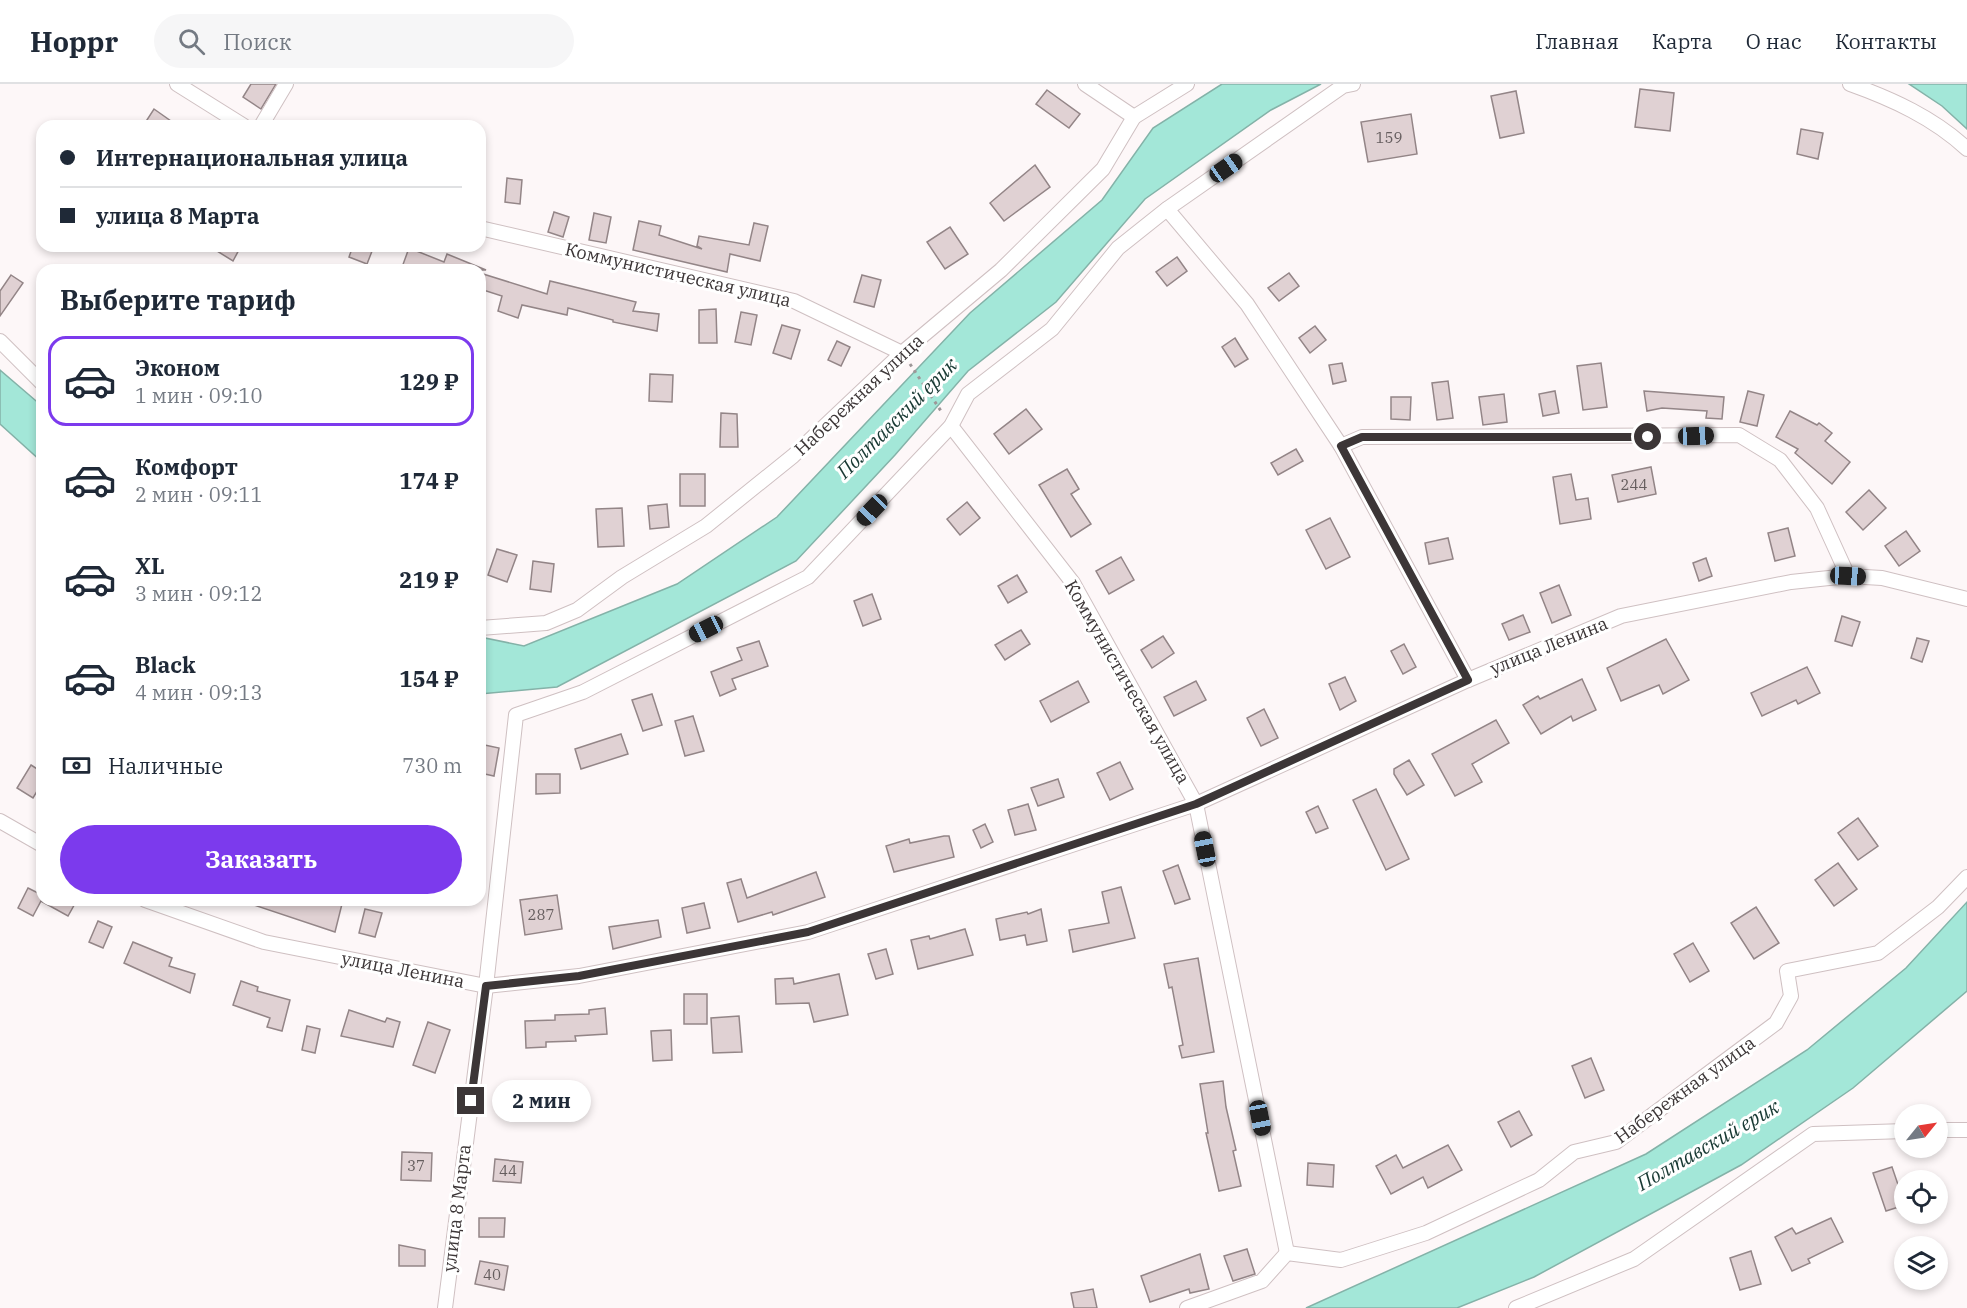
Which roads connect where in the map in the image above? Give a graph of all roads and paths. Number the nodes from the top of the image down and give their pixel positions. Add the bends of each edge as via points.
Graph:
1 (177, 84) edge
2 (286, 84) edge
3 (1085, 84) edge
4 (1187, 84) edge
5 (1353, 84) edge
6 (1850, 84) edge
7 (1134, 117) junction
8 (234, 120) edge
9 (265, 120) edge
10 (1967, 149) edge
11 (1167, 209) junction
12 (486, 229) edge
13 (0, 341) edge
14 (902, 353) junction
15 (36, 377) edge
16 (951, 426) junction
17 (1341, 446) junction
18 (1848, 576) junction
19 (1967, 599) edge
20 (486, 628) edge
21 (1468, 680) junction
22 (1196, 804) junction
23 (0, 821) edge
24 (36, 842) edge
25 (1967, 877) edge
26 (162, 906) edge
27 (486, 986) junction
28 (1948, 1130) edge
29 (1967, 1130) edge
30 (1894, 1131) edge
31 (1287, 1253) junction
32 (445, 1308) edge
33 (1187, 1308) edge
34 (1516, 1308) edge

1 - 8 street
2 - 9 street
3 - 7 street
4 - 7 street, Набережная улица
5 - 11 street via 1343,86
6 - 10 street via 1890,99 1950,133
7 - 14 street, Набережная улица via 1103,170 1001,270
11 - 16 street via 1118,248 1052,328 968,394
11 - 17 street via 1247,304
12 - 14 street, Коммунистическая улица via 794,301
13 - 15 street
14 - 16 path
14 - 20 street, Набережная улица via 793,456 706,526 622,577 577,610 546,623
16 - 22 street, Коммунистическая улица via 1073,583
16 - 27 street, улица 8 Марта via 808,577 583,692 516,715
17 - 18 street via 1362,437 1739,435 1780,460 1817,508
17 - 21 street
18 - 19 street, улица Ленина via 1882,578
18 - 21 street, улица Ленина via 1791,582 1622,616
21 - 22 street, улица Ленина
22 - 27 street, улица Ленина via 808,932 579,976
22 - 31 street, Коммунистическая улица
23 - 24 street
25 - 31 street, Набережная улица via 1938,907 1878,953 1787,971 1791,996 1776,1023 1616,1142 1574,1152 1539,1180 1426,1233 1341,1260
26 - 27 street, улица Ленина via 264,942
27 - 32 street, улица 8 Марта
28 - 29 street
30 - 34 street via 1813,1134 1634,1259
31 - 33 street via 1262,1281

